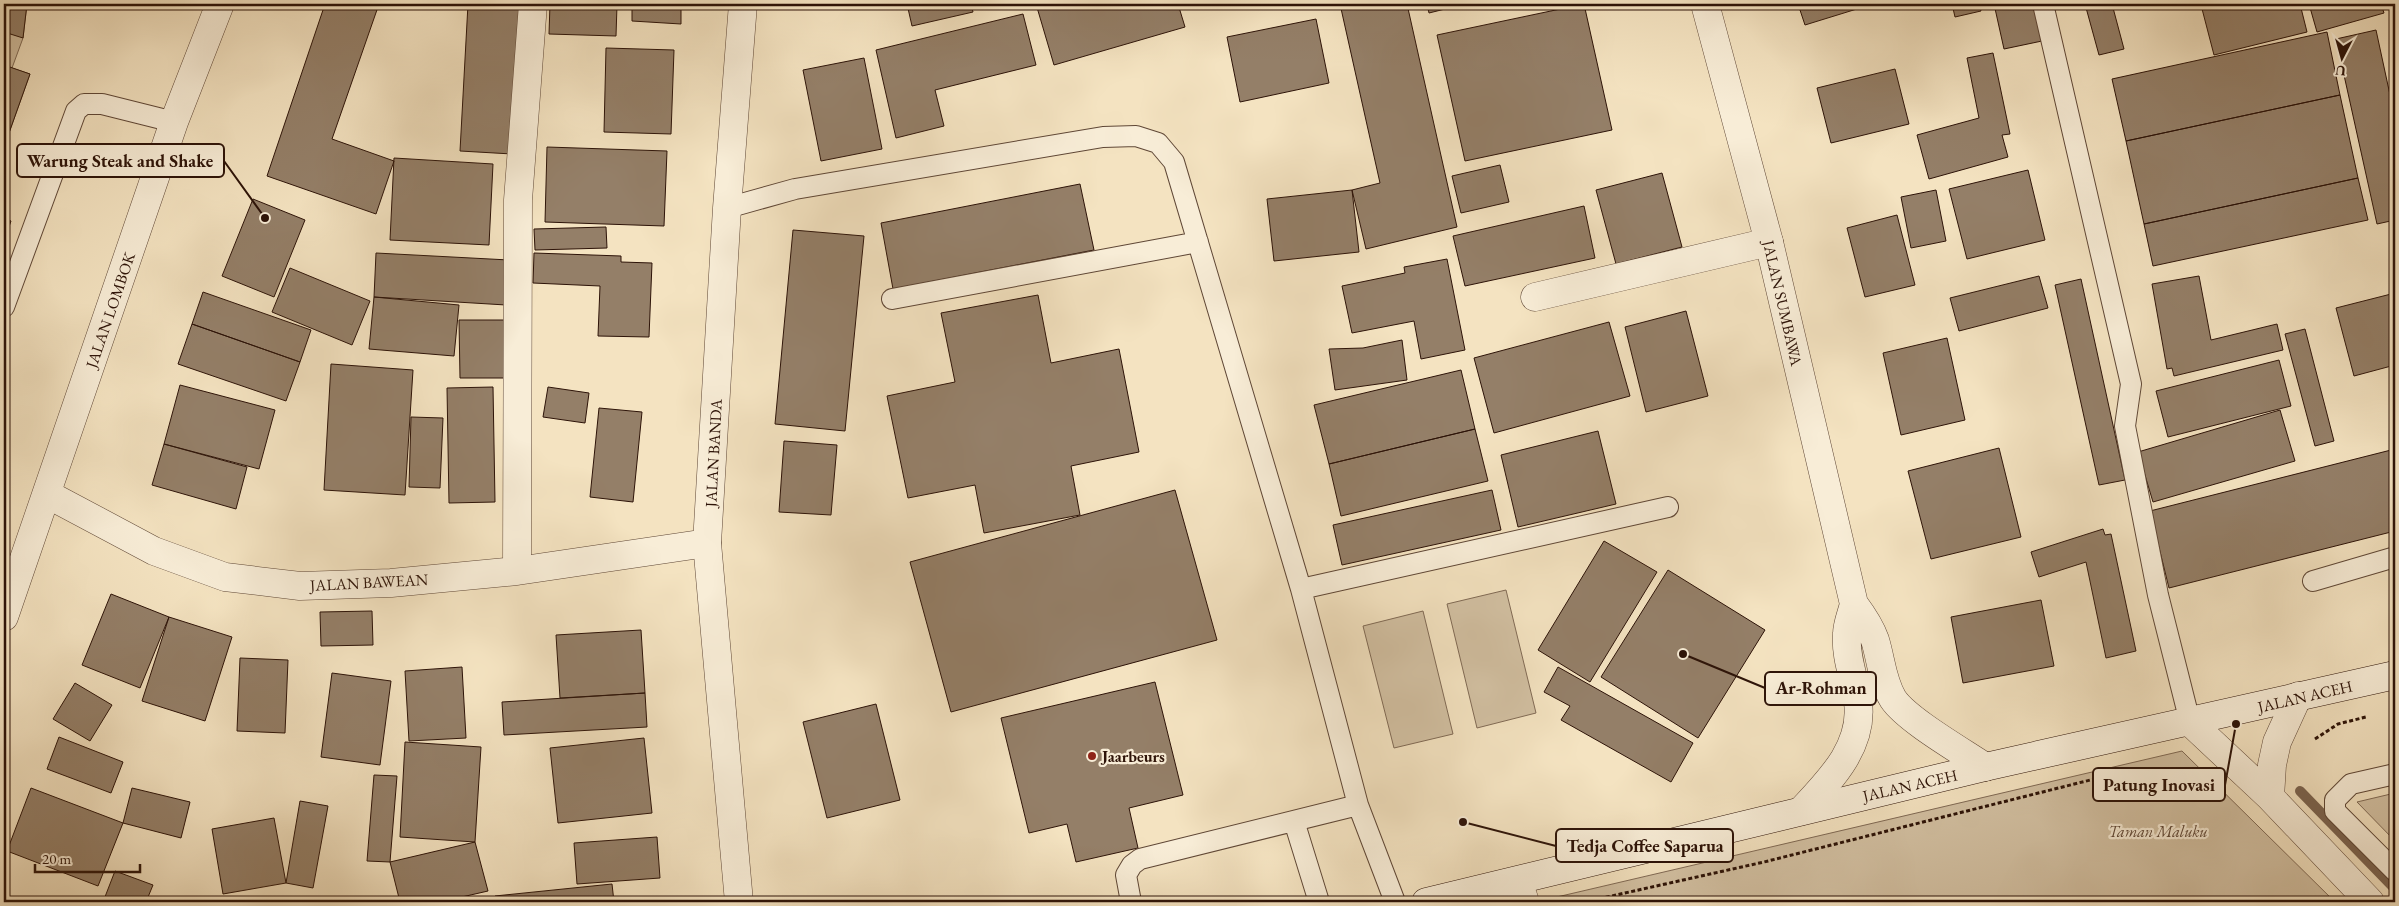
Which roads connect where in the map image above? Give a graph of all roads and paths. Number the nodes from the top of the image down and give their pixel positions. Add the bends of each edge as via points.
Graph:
1 (220, 4) edge
2 (533, 4) edge
3 (743, 4) edge
4 (1705, 4) edge
5 (2043, 4) edge
6 (174, 122) junction
7 (727, 208) junction
8 (1198, 242) junction
9 (1769, 242) junction
10 (1535, 297) dead end
11 (892, 299) dead end
12 (4, 307) edge
13 (47, 494) junction
14 (1668, 507) dead end
15 (707, 543) junction
16 (2395, 557) edge
17 (517, 571) junction
18 (2313, 582) dead end
19 (1301, 589) junction
20 (1854, 604) junction
21 (4, 617) edge
22 (2395, 675) edge
23 (2298, 696) junction
24 (2190, 722) junction
25 (1985, 767) junction
26 (2137, 768) dead end
27 (2395, 774) edge
28 (2270, 797) junction
29 (1358, 805) junction
30 (1801, 811) junction
31 (1294, 821) junction
32 (2395, 871) edge
33 (1521, 892) edge
34 (739, 902) edge
35 (1131, 902) edge
36 (1319, 902) edge
37 (1395, 902) edge
38 (1426, 902) edge
39 (1594, 902) edge
40 (2370, 902) edge

1 - 6 street, JALAN LOMBOK
2 - 17 street via 518,200
3 - 7 street, JALAN BANDA
4 - 9 street, JALAN SUMBAWA
5 - 24 lane via 2131,384 2125,426 2158,595
6 - 12 lane via 102,104 84,104 76,111
6 - 13 street, JALAN LOMBOK
7 - 8 lane via 795,189 1102,137 1136,136 1158,143 1174,162
7 - 15 street, JALAN BANDA
8 - 11 lane
8 - 19 lane
9 - 10 street
9 - 20 street, JALAN SUMBAWA
13 - 17 street, JALAN BAWEAN via 154,551 225,577 300,586 391,583
13 - 21 street, JALAN LOMBOK
14 - 19 lane
15 - 17 street, JALAN BAWEAN
15 - 34 street, JALAN BANDA
16 - 18 lane
19 - 29 lane
20 - 25 street, JALAN SUMBAWA via 1868,623 1893,699 1905,711
20 - 30 street, JALAN SUMBAWA via 1846,633 1858,704 1858,723 1848,753 1836,774
22 - 23 street, JALAN ACEH
23 - 24 street, JALAN ACEH
23 - 28 street via 2277,742
24 - 25 street, JALAN ACEH
24 - 28 street
25 - 30 street, JALAN ACEH
26 - 39 path via 1764,862 1598,898
27 - 32 lane via 2351,784 2335,800 2335,811
28 - 40 street
29 - 31 lane
29 - 37 lane
30 - 33 street, JALAN ACEH
31 - 35 lane via 1140,859 1126,875
31 - 36 lane
33 - 38 street, JALAN ACEH

